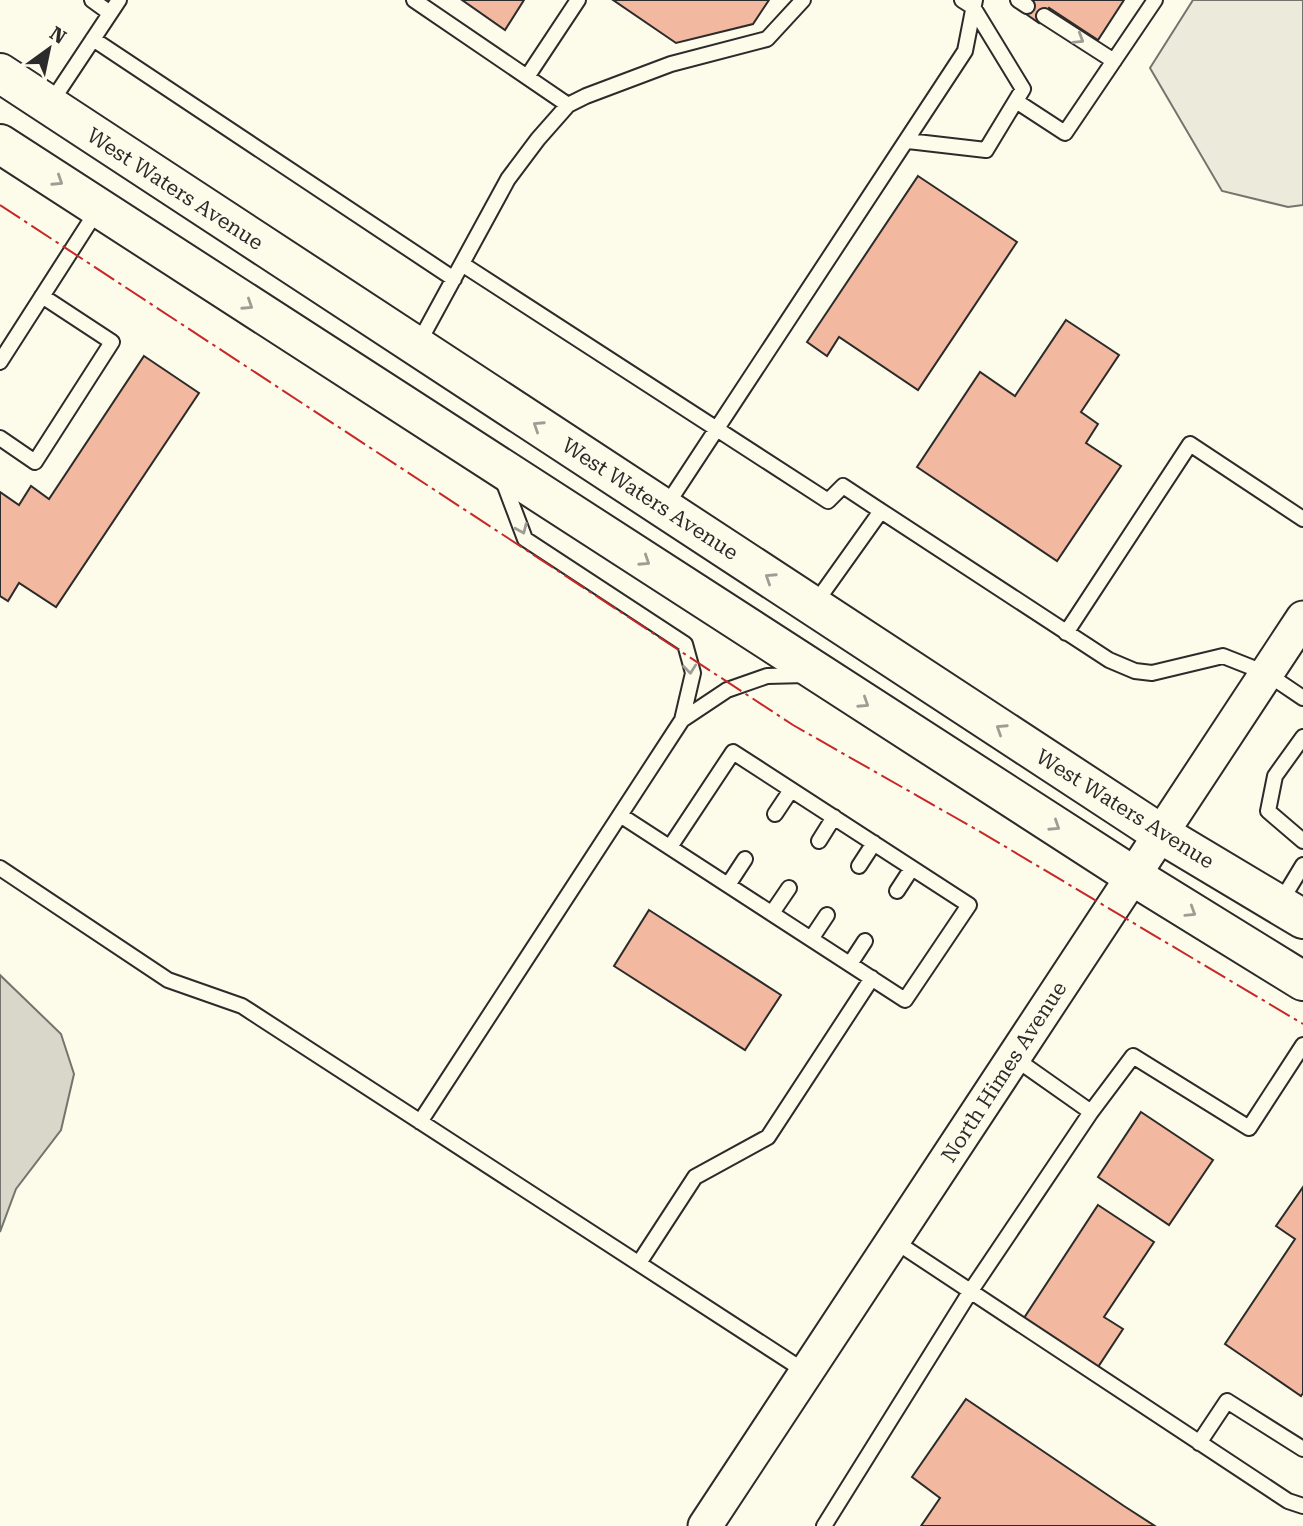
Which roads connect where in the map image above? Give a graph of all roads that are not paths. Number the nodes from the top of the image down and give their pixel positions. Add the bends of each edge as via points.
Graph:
1 (92, 0) edge
2 (119, 0) edge
3 (414, 0) edge
4 (578, 0) edge
5 (803, 0) edge
6 (1155, 0) edge
7 (970, 2) edge
8 (110, 13) junction
9 (1044, 16) dead end
10 (93, 39) junction
11 (1114, 61) junction
12 (0, 74) edge
13 (527, 77) junction
14 (1016, 101) junction
15 (568, 105) junction
16 (49, 106) junction
17 (908, 141) junction
18 (2, 151) edge
19 (99, 208) junction
20 (462, 264) junction
21 (454, 279) junction
22 (42, 296) junction
23 (416, 347) junction
24 (0, 362) edge
25 (384, 393) junction
26 (718, 428) junction
27 (0, 438) edge
28 (498, 466) junction
29 (664, 509) junction
30 (881, 511) junction
31 (1303, 520) edge
32 (814, 607) junction
33 (1303, 618) edge
34 (1066, 633) junction
35 (1266, 673) junction
36 (820, 674) junction
37 (1303, 698) edge
38 (682, 720) junction
39 (1303, 737) edge
40 (792, 790) junction
41 (775, 814) dead end
42 (620, 815) junction
43 (834, 817) junction
44 (1161, 834) junction
45 (819, 841) dead end
46 (1303, 841) edge
47 (874, 843) junction
48 (670, 847) junction
49 (745, 859) dead end
50 (1303, 865) edge
51 (859, 866) dead end
52 (0, 868) edge
53 (912, 868) junction
54 (1132, 876) junction
55 (728, 885) junction
56 (789, 888) dead end
57 (897, 891) dead end
58 (1291, 912) edge
59 (772, 913) junction
60 (827, 915) dead end
61 (811, 939) junction
62 (864, 941) dead end
63 (850, 964) junction
64 (872, 978) junction
65 (1303, 981) edge
66 (1303, 1045) edge
67 (1013, 1057) junction
68 (1297, 1067) edge
69 (1091, 1112) junction
70 (420, 1122) junction
71 (893, 1240) junction
72 (639, 1263) junction
73 (970, 1292) junction
74 (807, 1372) junction
75 (1199, 1443) junction
76 (1303, 1449) edge
77 (1303, 1506) edge
78 (705, 1526) edge
79 (824, 1526) edge

1 - 8 lane
2 - 8 lane
3 - 13 lane
4 - 13 lane
5 - 15 lane via 767,39 671,64
6 - 11 lane
7 - 14 lane via 1023,89
7 - 17 lane via 965,51
8 - 10 lane
9 -> 11 lane
10 - 16 lane
10 - 21 lane
11 - 14 lane via 1065,133
12 - 16 main road, West Waters Avenue
13 - 15 lane
14 - 17 lane via 986,150
15 - 20 lane via 508,179
16 - 23 main road, West Waters Avenue
17 - 26 lane
18 -> 19 main road
19 - 22 lane
19 -> 25 main road
20 - 21 lane
20 - 26 lane
21 - 23 lane
22 - 24 lane
22 - 27 lane via 112,342 35,462
29 -> 23 main road, West Waters Avenue
25 - 28 main road
25 - 29 main road via 447,419 618,527
26 - 29 lane
26 - 30 lane via 828,501 843,486
28 -> 36 main road
28 -> 38 lane via 526,539 685,644 693,673
32 -> 29 main road, West Waters Avenue
30 - 32 lane
30 - 34 lane
31 - 34 lane via 1190,443
44 -> 32 main road, West Waters Avenue
33 - 35 street, North Himes Avenue
34 - 35 lane via 1135,671 1152,673 1223,656
35 - 37 lane
35 - 44 street, North Himes Avenue
36 - 38 lane via 767,676 727,690
36 -> 54 main road
38 - 42 lane
39 - 46 lane via 1275,776 1268,811
40 - 41 lane
40 - 43 lane
40 - 48 lane via 733,752
42 - 48 lane
42 - 70 lane
43 - 45 lane
43 - 47 lane
44 - 54 street, North Himes Avenue
44 - 58 main road, West Waters Avenue
47 - 51 lane
47 - 53 lane
48 - 55 lane
49 - 55 lane
50 - 58 lane
52 - 70 lane via 168,980 242,1006
53 - 57 lane
53 - 64 lane via 969,905 905,1000
54 -> 65 main road
54 - 67 street, North Himes Avenue
55 - 59 lane
56 - 59 lane
59 - 61 lane
60 - 61 lane
61 - 63 lane
62 - 63 lane
63 - 64 lane
64 - 72 lane via 768,1137 695,1177
66 - 68 lane
67 - 69 lane
67 - 71 street, North Himes Avenue
68 - 69 lane via 1249,1128 1133,1056
69 - 73 lane
70 - 72 lane
71 - 73 lane
71 - 74 street, North Himes Avenue
72 - 74 lane
73 - 75 lane
73 - 79 lane
74 - 78 street, North Himes Avenue
75 - 76 lane via 1227,1401
75 - 77 lane

